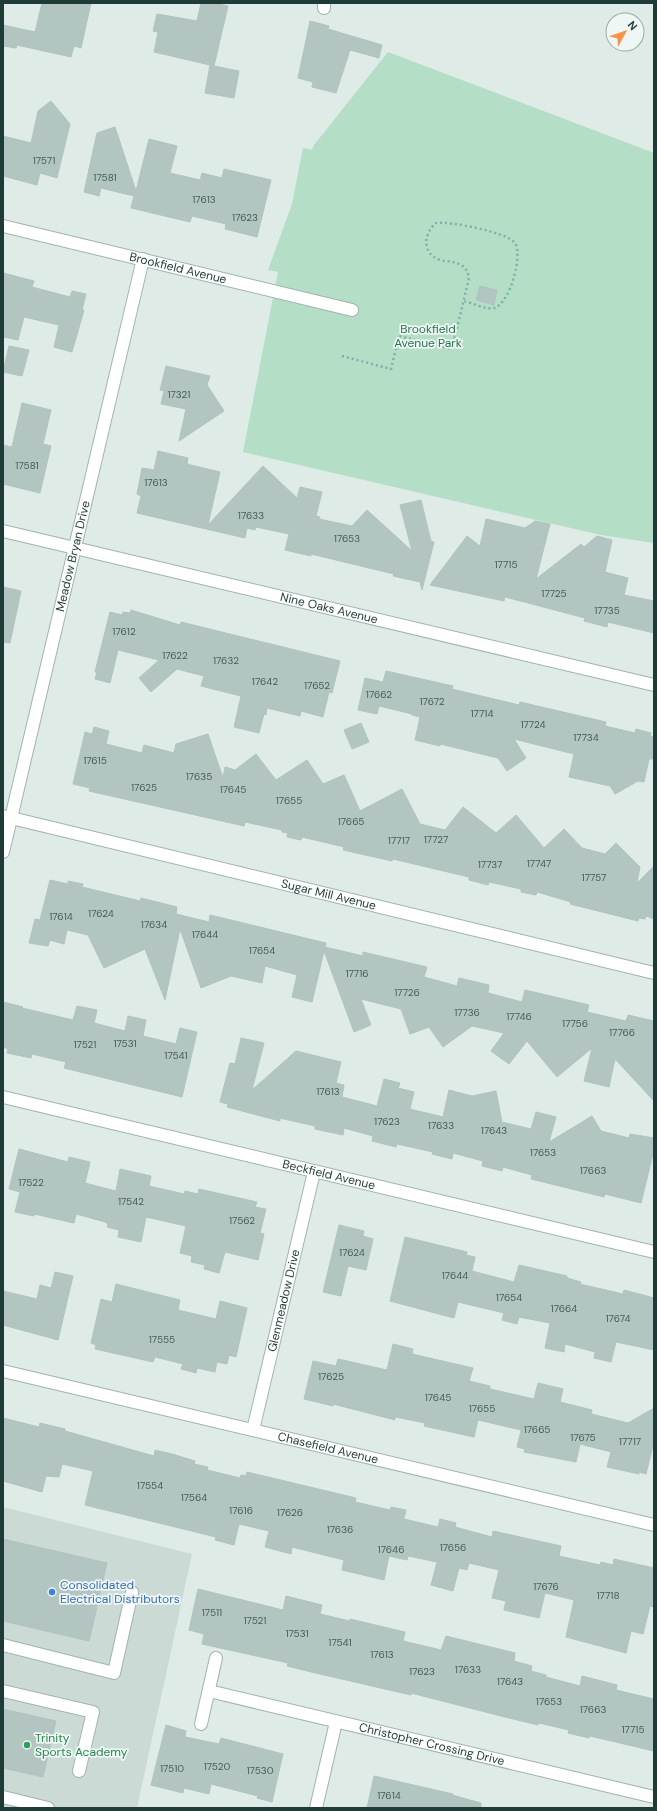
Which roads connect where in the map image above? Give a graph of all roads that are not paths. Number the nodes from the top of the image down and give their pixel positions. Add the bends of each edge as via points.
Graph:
1 (3, 226) edge
2 (143, 260) junction
3 (352, 310) dead end
4 (3, 531) edge
5 (76, 548) junction
6 (654, 685) edge
7 (7, 817) edge
8 (3, 852) edge
9 (654, 973) edge
10 (3, 1097) edge
11 (314, 1172) junction
12 (654, 1252) edge
13 (3, 1371) edge
14 (253, 1430) junction
15 (654, 1525) edge
16 (132, 1592) dead end
17 (3, 1645) edge
18 (216, 1658) dead end
19 (3, 1691) edge
20 (209, 1691) junction
21 (336, 1722) junction
22 (201, 1724) dead end
23 (79, 1771) dead end
24 (3, 1797) edge
25 (654, 1797) edge
26 (48, 1808) edge
27 (316, 1808) edge

1 - 2 street, Brookfield Avenue
2 - 3 street, Brookfield Avenue
2 - 5 street, Meadow Bryan Drive
4 - 5 street, Nine Oaks Avenue
5 - 6 street, Nine Oaks Avenue
5 - 7 street, Meadow Bryan Drive
7 - 8 street, Meadow Bryan Drive
7 - 9 street, Sugar Mill Avenue
10 - 11 street, Beckfield Avenue
11 - 12 street, Beckfield Avenue
11 - 14 street, Glenmeadow Drive
13 - 14 street, Chasefield Avenue
14 - 15 street, Chasefield Avenue
16 - 17 street via 114,1673
18 - 20 street
19 - 23 street via 92,1712
20 - 21 street, Christopher Crossing Drive
20 - 22 street
21 - 25 street, Christopher Crossing Drive
21 - 27 street
24 - 26 street

